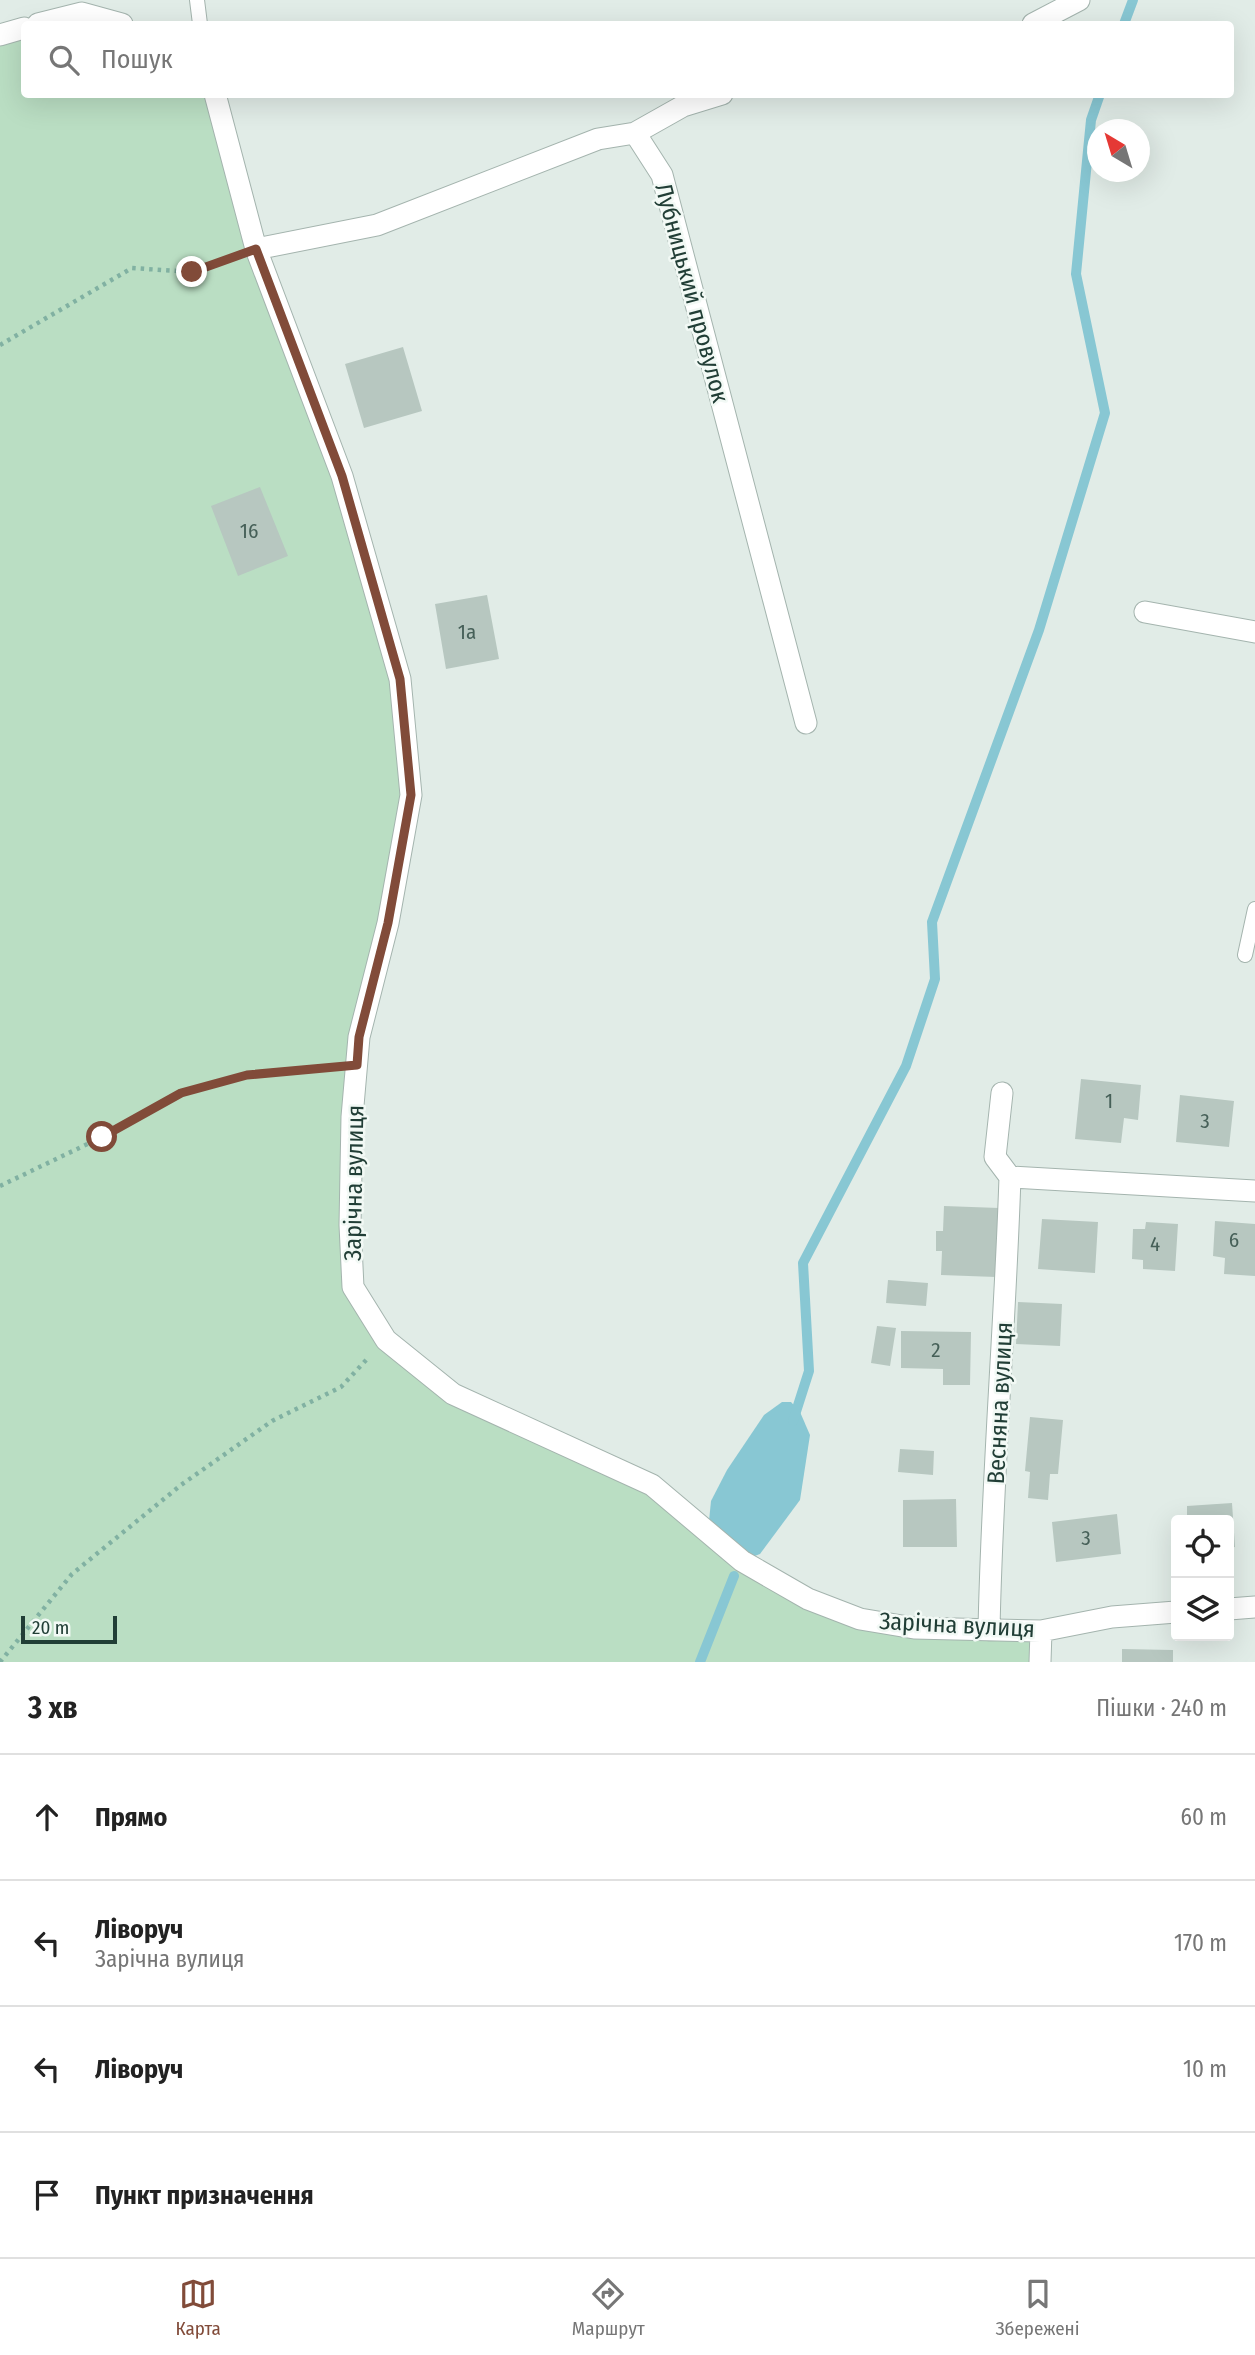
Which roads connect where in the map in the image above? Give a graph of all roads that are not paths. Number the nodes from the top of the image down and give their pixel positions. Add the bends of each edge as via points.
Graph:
1 (197, 0) edge
2 (1079, 0) edge
3 (50, 21) edge
4 (111, 21) edge
5 (200, 21) edge
6 (1039, 21) edge
7 (21, 29) edge
8 (0, 35) edge
9 (216, 98) edge
10 (709, 98) edge
11 (635, 133) junction
12 (256, 249) junction
13 (1145, 612) dead end
14 (1255, 632) edge
15 (806, 723) dead end
16 (1255, 909) edge
17 (1245, 955) dead end
18 (1002, 1093) dead end
19 (1010, 1177) junction
20 (1255, 1191) edge
21 (1255, 1607) edge
22 (1234, 1609) edge
23 (1171, 1612) edge
24 (989, 1630) junction
25 (1041, 1631) junction
26 (1040, 1662) edge

1 - 5 lane
2 - 6 street
3 - 4 street via 82,13
7 - 8 street
9 - 12 street, Зарічна вулиця
10 - 11 street via 683,106
11 - 12 street via 598,139 377,225
11 - 15 street, Лубницький провулок via 662,175
12 - 24 street, Зарічна вулиця via 342,476 400,679 411,795 388,923 359,1037 352,1118 354,1287 386,1340 453,1394 652,1485 742,1561 808,1599 860,1619 914,1628
13 - 14 street
16 - 17 lane
18 - 19 street, Весняна вулиця via 995,1157
19 - 20 street
19 - 24 street, Весняна вулиця
21 - 22 street
23 - 25 street, Зарічна вулиця via 1112,1617
24 - 25 street, Зарічна вулиця
25 - 26 street

